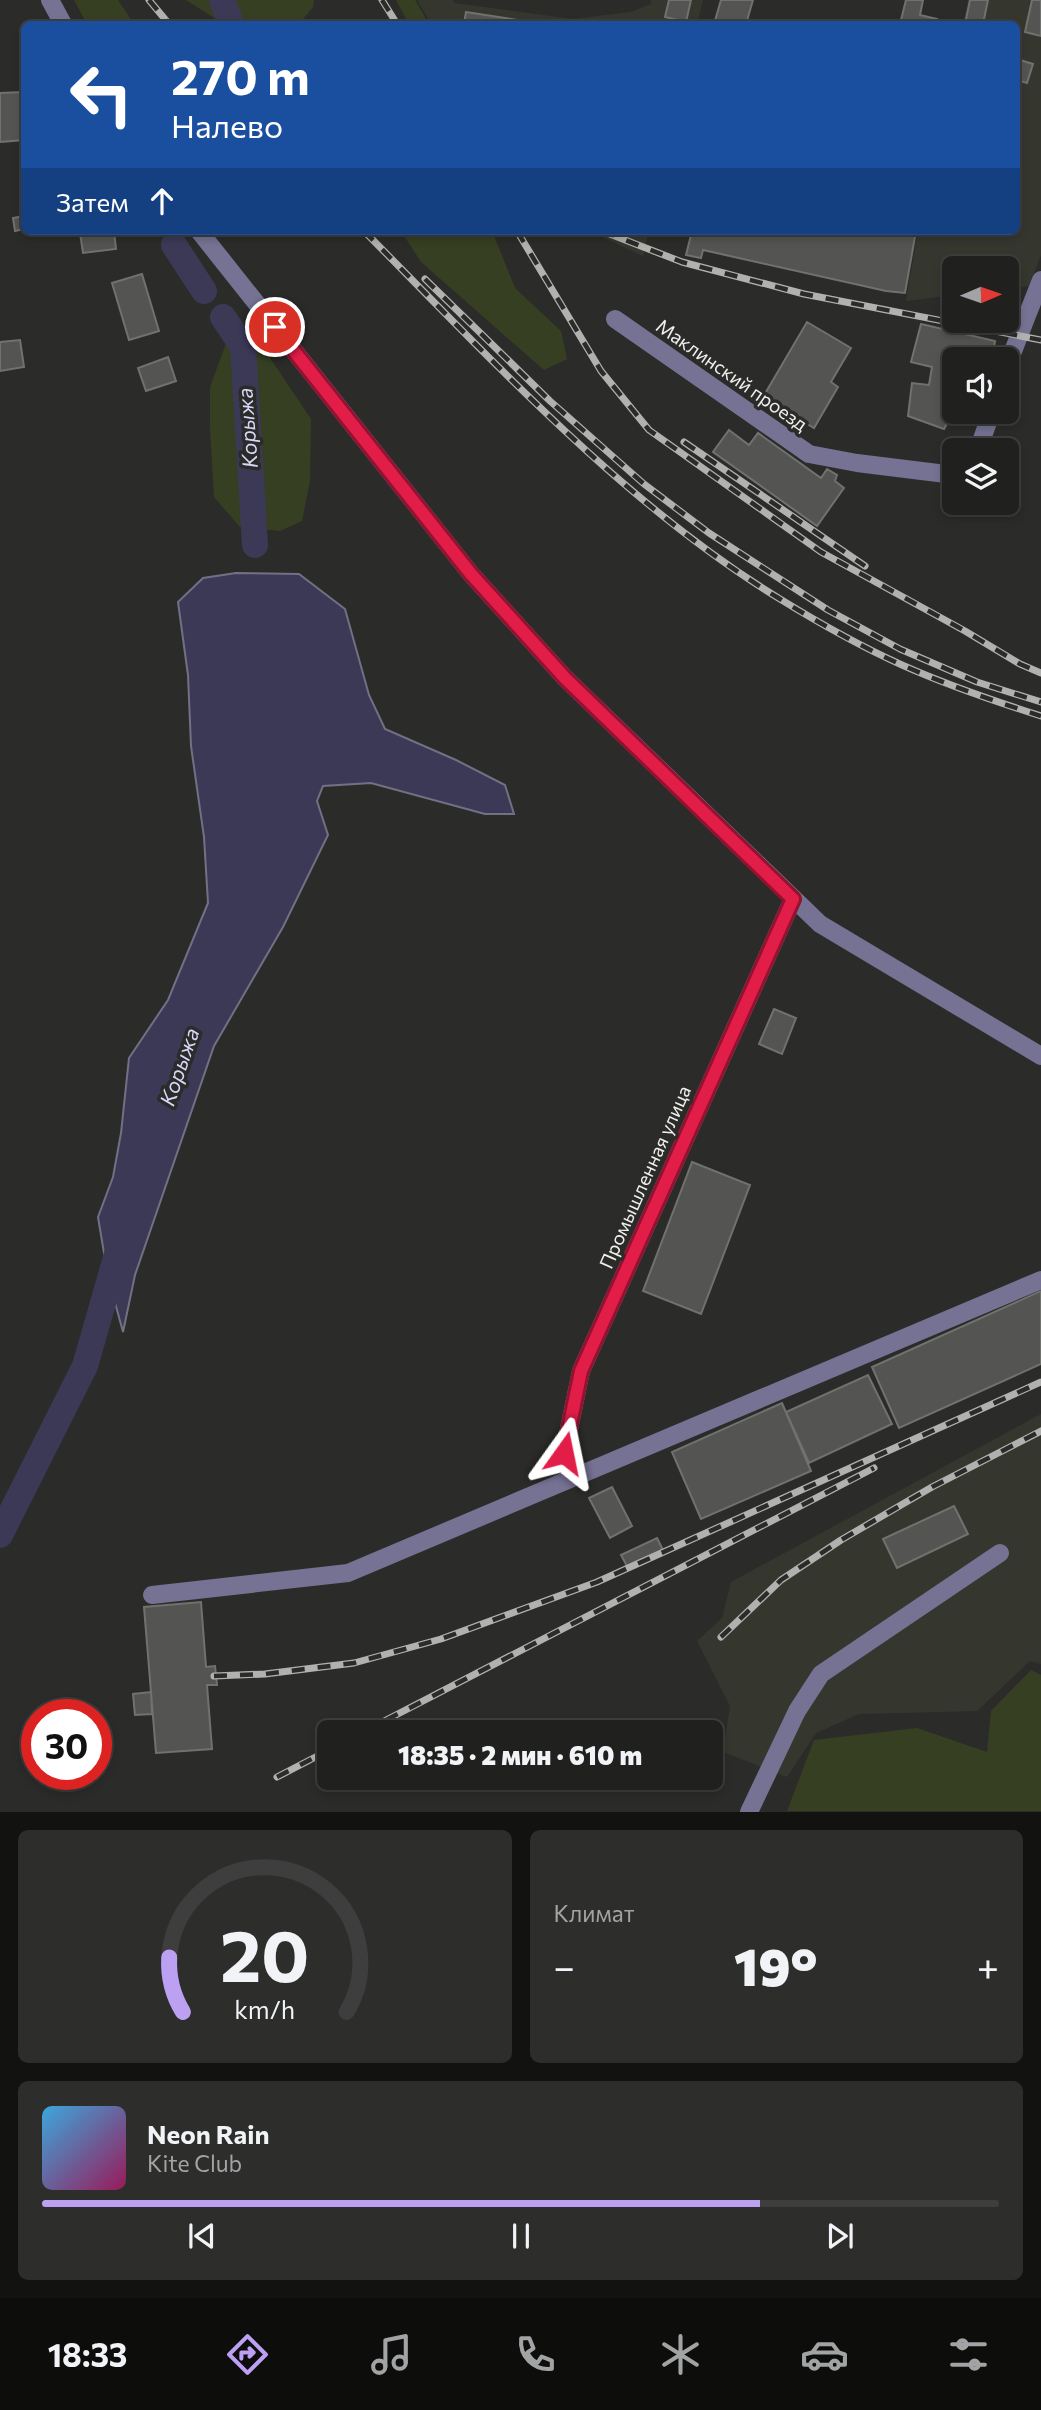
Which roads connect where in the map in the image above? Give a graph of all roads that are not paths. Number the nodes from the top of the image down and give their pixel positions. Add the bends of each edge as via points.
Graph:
1 (50, 0) edge
2 (61, 21) edge
3 (202, 235) edge
4 (1041, 280) edge
5 (615, 319) dead end
6 (1015, 347) edge
7 (942, 474) edge
8 (793, 899) junction
9 (1041, 1056) edge
10 (1041, 1280) edge
11 (577, 1476) junction
12 (1000, 1553) dead end
13 (152, 1595) dead end
14 (749, 1811) edge

1 - 2 street
3 - 8 street via 471,574 565,678
4 - 6 street
5 - 7 street, Маклинский проезд via 809,454
8 - 9 street via 820,924
8 - 11 street, Промышленная улица via 581,1371 564,1453
10 - 11 street
11 - 13 street via 348,1573
12 - 14 street via 821,1674 797,1711

